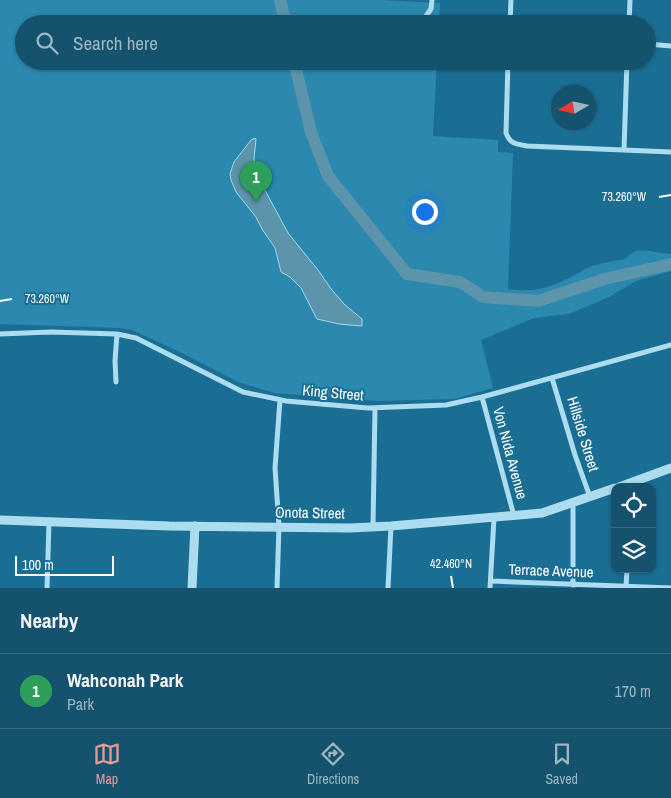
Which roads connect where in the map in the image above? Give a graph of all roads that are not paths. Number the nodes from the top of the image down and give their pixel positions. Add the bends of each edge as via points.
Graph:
1 (432, 0) edge
2 (511, 0) edge
3 (630, 0) edge
4 (427, 15) edge
5 (510, 15) edge
6 (629, 15) edge
7 (656, 45) edge
8 (671, 46) edge
9 (508, 70) edge
10 (627, 70) edge
11 (624, 150) junction
12 (671, 152) edge
13 (0, 334) edge
14 (117, 334) junction
15 (671, 345) edge
16 (552, 378) junction
17 (116, 382) dead end
18 (482, 397) junction
19 (280, 400) junction
20 (374, 408) junction
21 (671, 468) edge
22 (634, 483) edge
23 (611, 490) edge
24 (590, 498) junction
25 (573, 504) junction
26 (514, 516) junction
27 (494, 518) junction
28 (0, 520) edge
29 (49, 522) junction
30 (195, 526) junction
31 (279, 526) junction
32 (391, 526) junction
33 (373, 527) junction
34 (627, 573) edge
35 (490, 581) junction
36 (573, 585) junction
37 (626, 587) junction
38 (47, 588) edge
39 (192, 588) edge
40 (277, 588) edge
41 (388, 588) edge
42 (490, 588) edge
43 (671, 588) edge

1 - 4 street
2 - 5 street
3 - 6 street
7 - 8 street
9 - 11 street via 508,140 527,146
10 - 11 street
11 - 12 street
13 - 14 street, King Street
14 - 17 street
14 - 19 street, King Street via 136,338 243,392
15 - 16 street, King Street
16 - 18 street, King Street
16 - 24 street, Hillside Street
18 - 20 street, King Street via 446,404
18 - 26 street, Von Nida Avenue
19 - 20 street, King Street
19 - 31 street via 275,468
20 - 33 street
21 - 22 street
23 - 24 street, Onota Street
24 - 25 street, Onota Street
25 - 26 street, Onota Street via 542,513
25 - 36 street
26 - 27 street, Onota Street
27 - 32 street, Onota Street
27 - 35 street
28 - 29 street, Onota Street
29 - 30 street, Onota Street
29 - 38 street
30 - 31 street, Onota Street
30 - 39 street
31 - 33 street, Onota Street
31 - 40 street
32 - 33 street, Onota Street
32 - 41 street
34 - 37 street
35 - 36 street, Terrace Avenue
35 - 42 street
36 - 37 street, Terrace Avenue
37 - 43 street, Terrace Avenue

